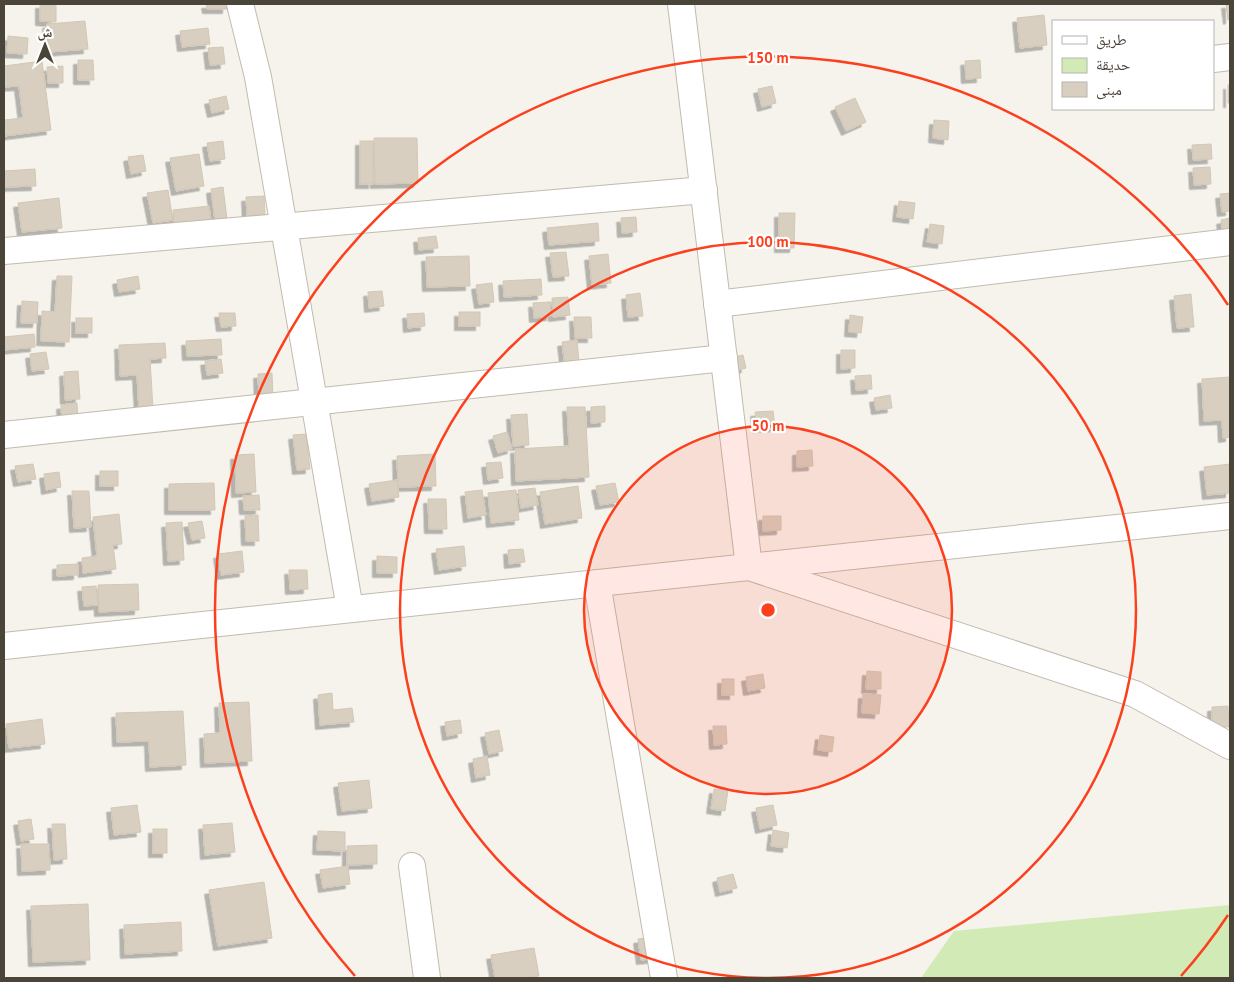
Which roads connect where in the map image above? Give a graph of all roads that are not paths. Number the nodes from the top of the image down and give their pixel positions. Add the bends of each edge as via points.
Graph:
1 (240, 4) edge
2 (681, 4) edge
3 (1230, 57) edge
4 (1214, 59) edge
5 (704, 190) junction
6 (283, 227) junction
7 (1230, 242) edge
8 (4, 251) edge
9 (718, 304) junction
10 (724, 358) junction
11 (314, 402) junction
12 (4, 435) edge
13 (1230, 516) edge
14 (749, 567) junction
15 (597, 583) junction
16 (350, 609) junction
17 (4, 646) edge
18 (1230, 746) edge
19 (412, 866) dead end
20 (427, 978) edge
21 (664, 978) edge

1 - 6 street via 258,77
2 - 5 street
3 - 4 street
5 - 6 street
5 - 9 street
6 - 8 street
6 - 11 street
7 - 9 street
9 - 10 street
10 - 11 street
10 - 14 street
11 - 12 street
11 - 16 street
13 - 14 street
14 - 15 street
14 - 18 street via 1135,694
15 - 16 street
15 - 21 street
16 - 17 street
19 - 20 street

